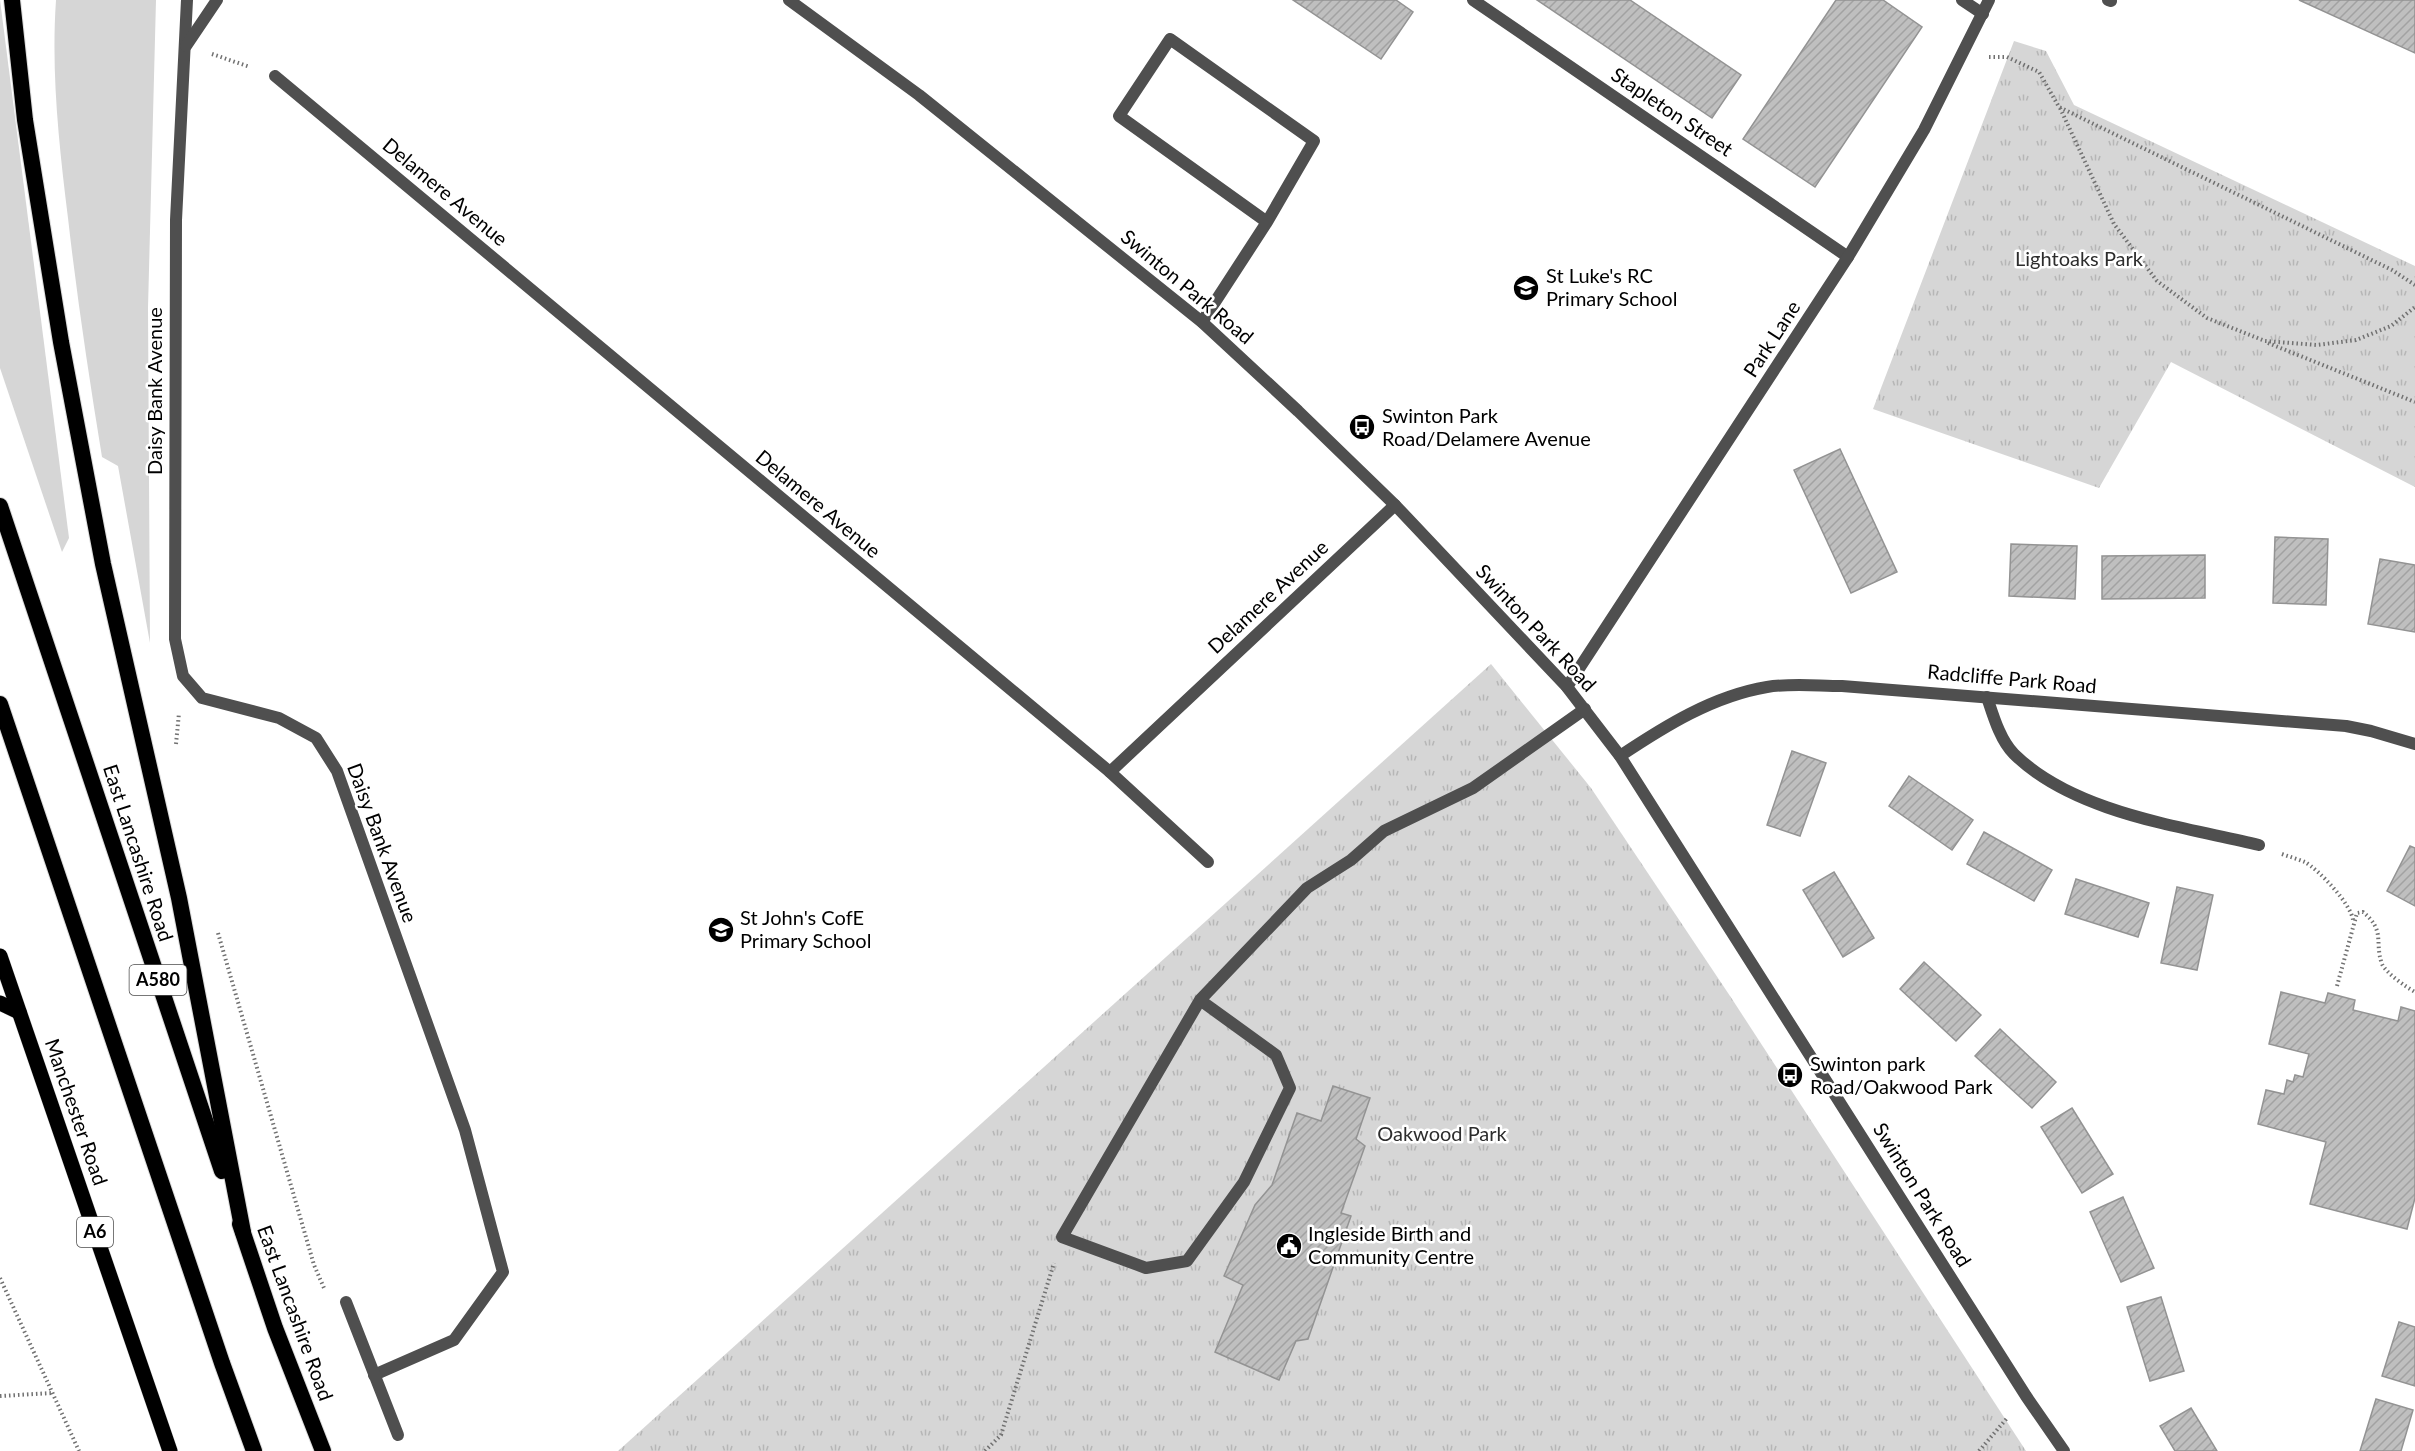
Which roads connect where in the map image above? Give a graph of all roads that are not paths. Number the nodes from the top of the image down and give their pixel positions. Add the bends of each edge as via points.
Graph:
1 (12, 0) edge
2 (187, 0) edge
3 (217, 0) edge
4 (789, 0) edge
5 (1473, 0) edge
6 (1962, 0) edge
7 (1989, 0) edge
8 (1983, 14) junction
9 (186, 46) junction
10 (275, 76) road end
11 (1267, 222) junction
12 (1848, 257) junction
13 (1203, 322) junction
14 (1395, 505) junction
15 (0, 506) edge
16 (1567, 687) junction
17 (1987, 697) junction
18 (0, 704) edge
19 (1585, 709) junction
20 (2415, 744) edge
21 (1620, 756) junction
22 (1110, 772) junction
23 (2259, 845) road end
24 (1208, 862) dead end
25 (0, 956) edge
26 (1200, 999) junction
27 (0, 1003) edge
28 (19, 1012) junction
29 (243, 1232) junction
30 (346, 1302) dead end
31 (374, 1374) junction
32 (398, 1436) dead end
33 (170, 1451) edge
34 (254, 1451) edge
35 (323, 1451) edge
36 (2064, 1451) edge

1 - 29 highway via 25,120 61,342 103,564 179,898
2 - 9 street, Daisy Bank Avenue
3 - 9 street
4 - 13 street, Swinton Park Road via 919,95
5 - 12 street, Stapleton Street
6 - 8 street
7 - 8 street, Park Lane
8 - 12 street, Park Lane via 1924,130
9 - 31 street, Daisy Bank Avenue via 176,220 174,458 175,639 183,676 202,698 279,718 315,738 337,771 465,1130 503,1272 454,1340
10 - 22 street, Delamere Avenue
11 - 11 street via 1119,116 1170,39 1314,141
11 - 13 street
12 - 16 street, Park Lane
13 - 14 street, Swinton Park Road
14 - 16 street, Swinton Park Road
14 - 22 street, Delamere Avenue
15 - 29 highway, East Lancashire Road / A580
16 - 19 street, Swinton Park Road
17 - 20 street, Radcliffe Park Road via 2346,726
17 - 21 street, Radcliffe Park Road via 1842,686 1768,687 1698,710
17 - 23 street via 1995,722 2013,753 2047,780 2104,808
18 - 34 highway
19 - 21 street, Swinton Park Road
19 - 26 street via 1473,788 1384,831 1351,860 1307,888
21 - 36 street, Swinton Park Road
22 - 24 street
25 - 28 main road, Manchester Road / A6
26 - 26 street via 1062,1238 1146,1268 1187,1261 1244,1182 1290,1088 1276,1055
27 - 28 main road
28 - 33 main road, Manchester Road / A6
29 - 35 highway, East Lancashire Road / A580
30 - 31 street
31 - 32 street

